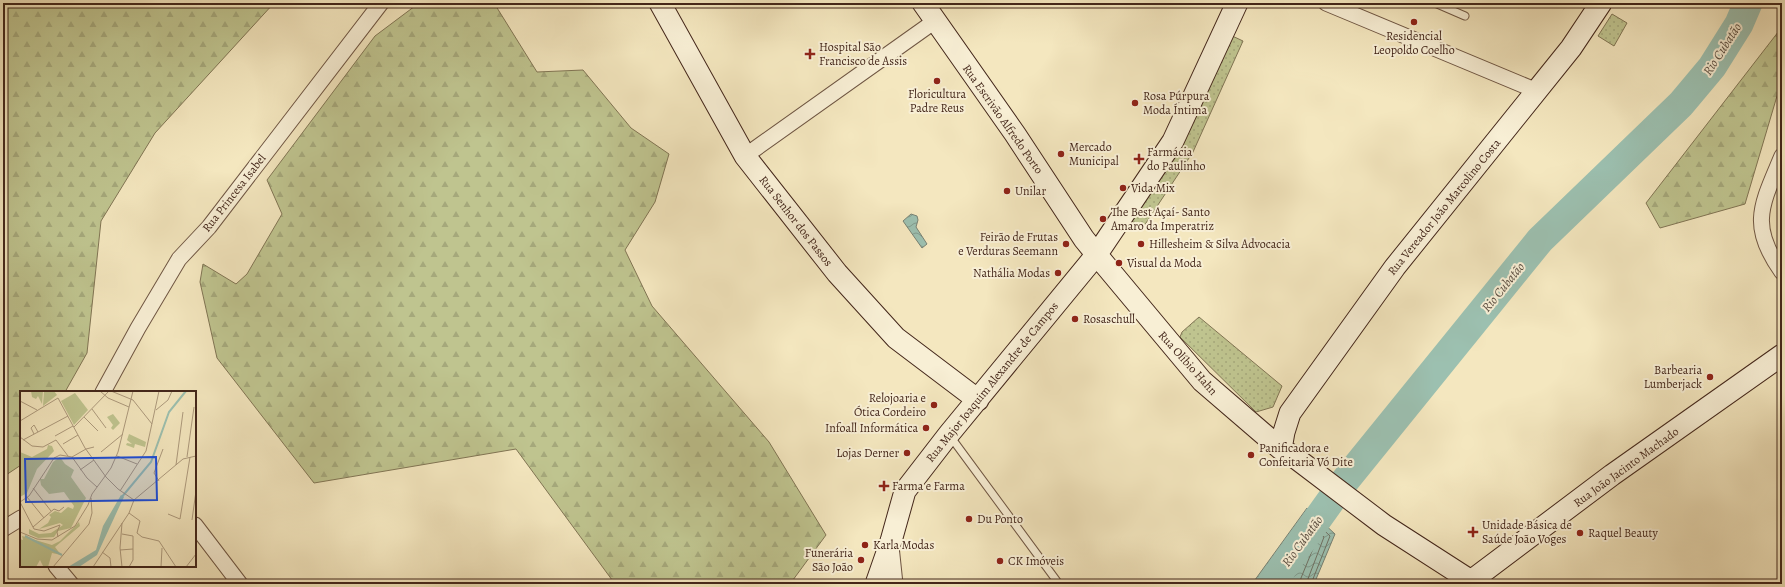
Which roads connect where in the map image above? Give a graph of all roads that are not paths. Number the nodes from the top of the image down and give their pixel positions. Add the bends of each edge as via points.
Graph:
1 (381, 3) edge
2 (660, 3) edge
3 (922, 3) edge
4 (1238, 3) edge
5 (1326, 3) edge
6 (1435, 3) edge
7 (1601, 3) edge
8 (1465, 16) dead end
9 (935, 21) junction
10 (1537, 91) junction
11 (745, 156) junction
12 (1782, 156) edge
13 (1097, 254) junction
14 (1782, 272) edge
15 (1782, 355) edge
16 (104, 391) edge
17 (978, 400) junction
18 (1290, 413) junction
19 (1256, 429) junction
20 (949, 434) junction
21 (1287, 453) junction
22 (20, 519) edge
23 (196, 526) edge
24 (3, 529) edge
25 (891, 541) junction
26 (57, 567) edge
27 (1471, 582) edge
28 (71, 584) edge
29 (240, 584) edge
30 (876, 584) edge
31 (894, 584) edge
32 (1059, 584) edge

1 - 16 street, Rua Princesa Isabel via 209,227 179,259
2 - 11 main road, Rua Senhor dos Passos
3 - 9 main road, Rua Escrivão Alfredo Porto
4 - 13 main road, Rua Major Joaquim Alexandre de Campos via 1173,141
5 - 10 street
6 - 8 lane
7 - 10 main road, Rua Vereador João Marcolino Costa via 1584,30
9 - 11 street
9 - 13 main road, Rua Escrivão Alfredo Porto via 1015,134 1084,239
10 - 18 main road, Rua Vereador João Marcolino Costa via 1395,268
11 - 17 main road, Rua Senhor dos Passos via 837,273 896,338
12 - 14 street via 1764,203 1760,222 1766,245
13 - 17 main road, Rua Major Joaquim Alexandre de Campos
13 - 19 main road, Rua Olíbio Hahn via 1186,364
15 - 27 main road, Rua João Jacinto Machado via 1612,475
17 - 20 main road, Rua Major Joaquim Alexandre de Campos
18 - 19 main road, Rua Vereador João Marcolino Costa via 1274,424
18 - 21 main road, Rua Vereador João Marcolino Costa via 1284,432
19 - 21 main road, Rua Olíbio Hahn
20 - 25 main road, Rua Major Joaquim Alexandre de Campos via 905,491
20 - 32 lane
21 - 27 main road, Rua Olíbio Hahn via 1384,525
22 - 24 street
23 - 29 street
25 - 30 main road, Rua Major Joaquim Alexandre de Campos
25 - 31 street
26 - 28 street

